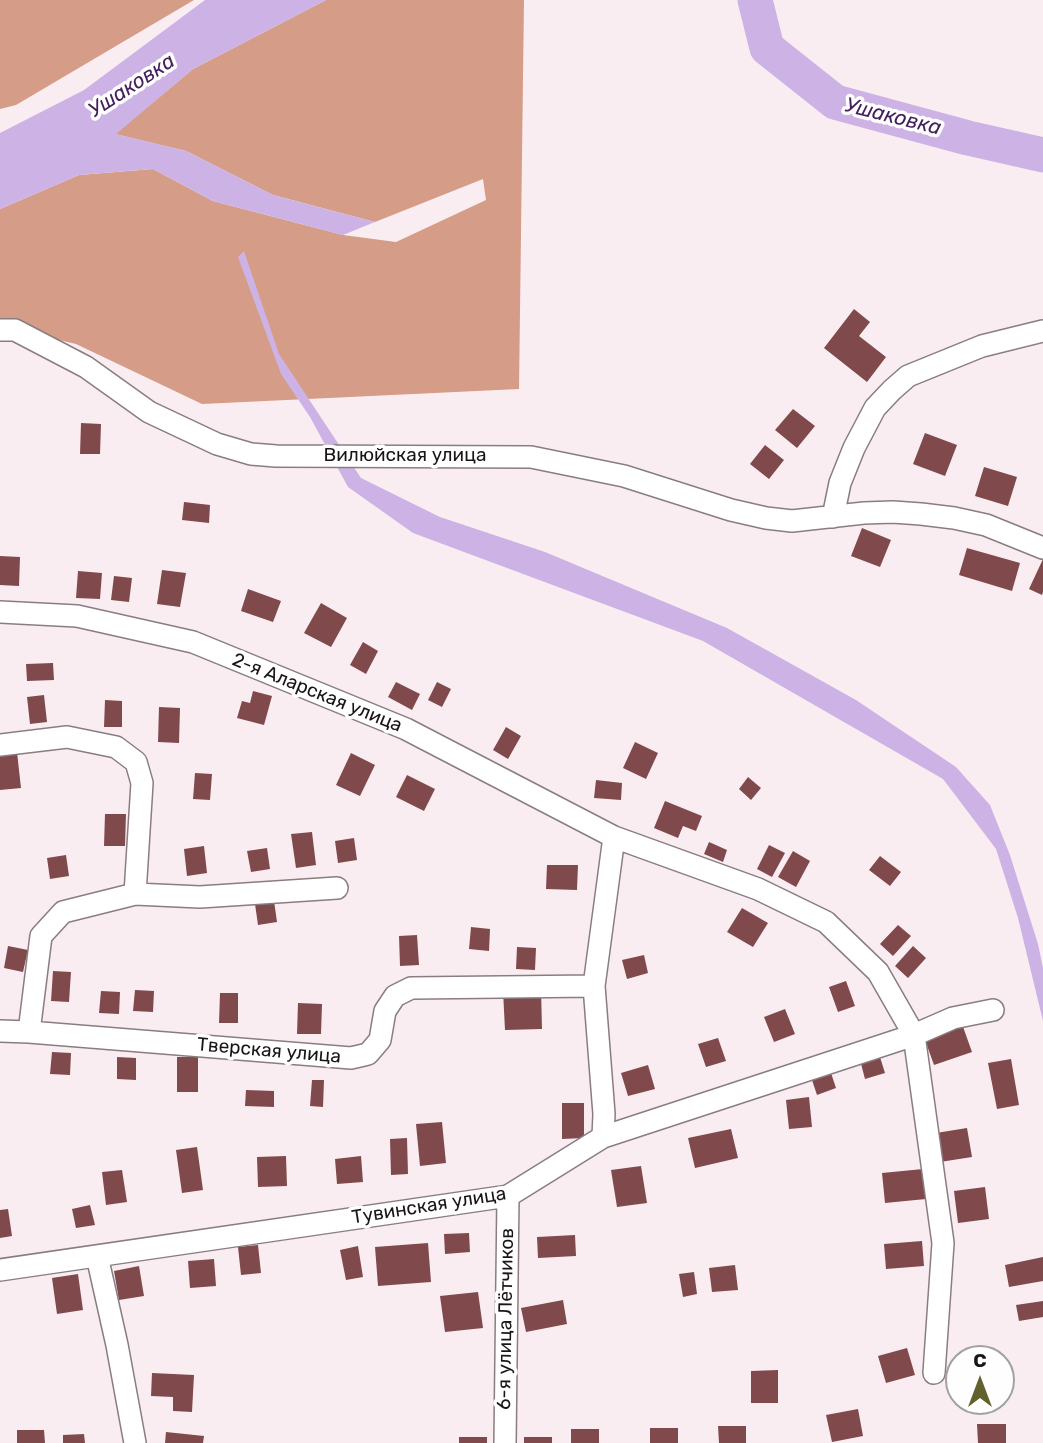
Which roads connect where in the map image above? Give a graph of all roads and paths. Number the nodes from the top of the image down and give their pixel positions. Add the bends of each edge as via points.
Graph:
1 (0, 330) edge
2 (1043, 331) edge
3 (833, 517) junction
4 (1043, 548) edge
5 (0, 612) edge
6 (0, 745) edge
7 (614, 837) junction
8 (337, 888) dead end
9 (135, 894) junction
10 (594, 986) junction
11 (993, 1010) dead end
12 (0, 1031) edge
13 (29, 1032) junction
14 (914, 1035) junction
15 (603, 1137) junction
16 (508, 1196) junction
17 (97, 1256) junction
18 (0, 1270) edge
19 (934, 1373) dead end
20 (135, 1443) edge
21 (505, 1443) edge

1 - 3 street, Вилюйская улица via 15,330 86,367 149,412 217,444 251,454 531,457 624,476 766,518
2 - 3 street via 982,346 908,376 892,390 875,408 854,448
3 - 4 street, Вилюйская улица via 894,512 954,518 986,525
5 - 7 street, 2-я Аларская улица via 77,615 193,642 406,729
6 - 9 street via 67,737 116,747 136,762 142,783
7 - 10 street
7 - 14 street, 2-я Аларская улица via 758,890 826,922 878,972
8 - 9 street via 200,897
9 - 13 street via 63,912 41,936
10 - 13 street, Тверская улица via 411,988 395,996 385,1011 380,1040 368,1054 351,1058
10 - 15 street
11 - 14 street, Тувинская улица via 953,1018
12 - 13 street, Тверская улица
14 - 15 street, Тувинская улица
14 - 19 street via 943,1242
15 - 16 street, Тувинская улица
16 - 17 street, Тувинская улица
16 - 21 street, 6-я улица Лётчиков
17 - 18 street, Тувинская улица
17 - 20 street

